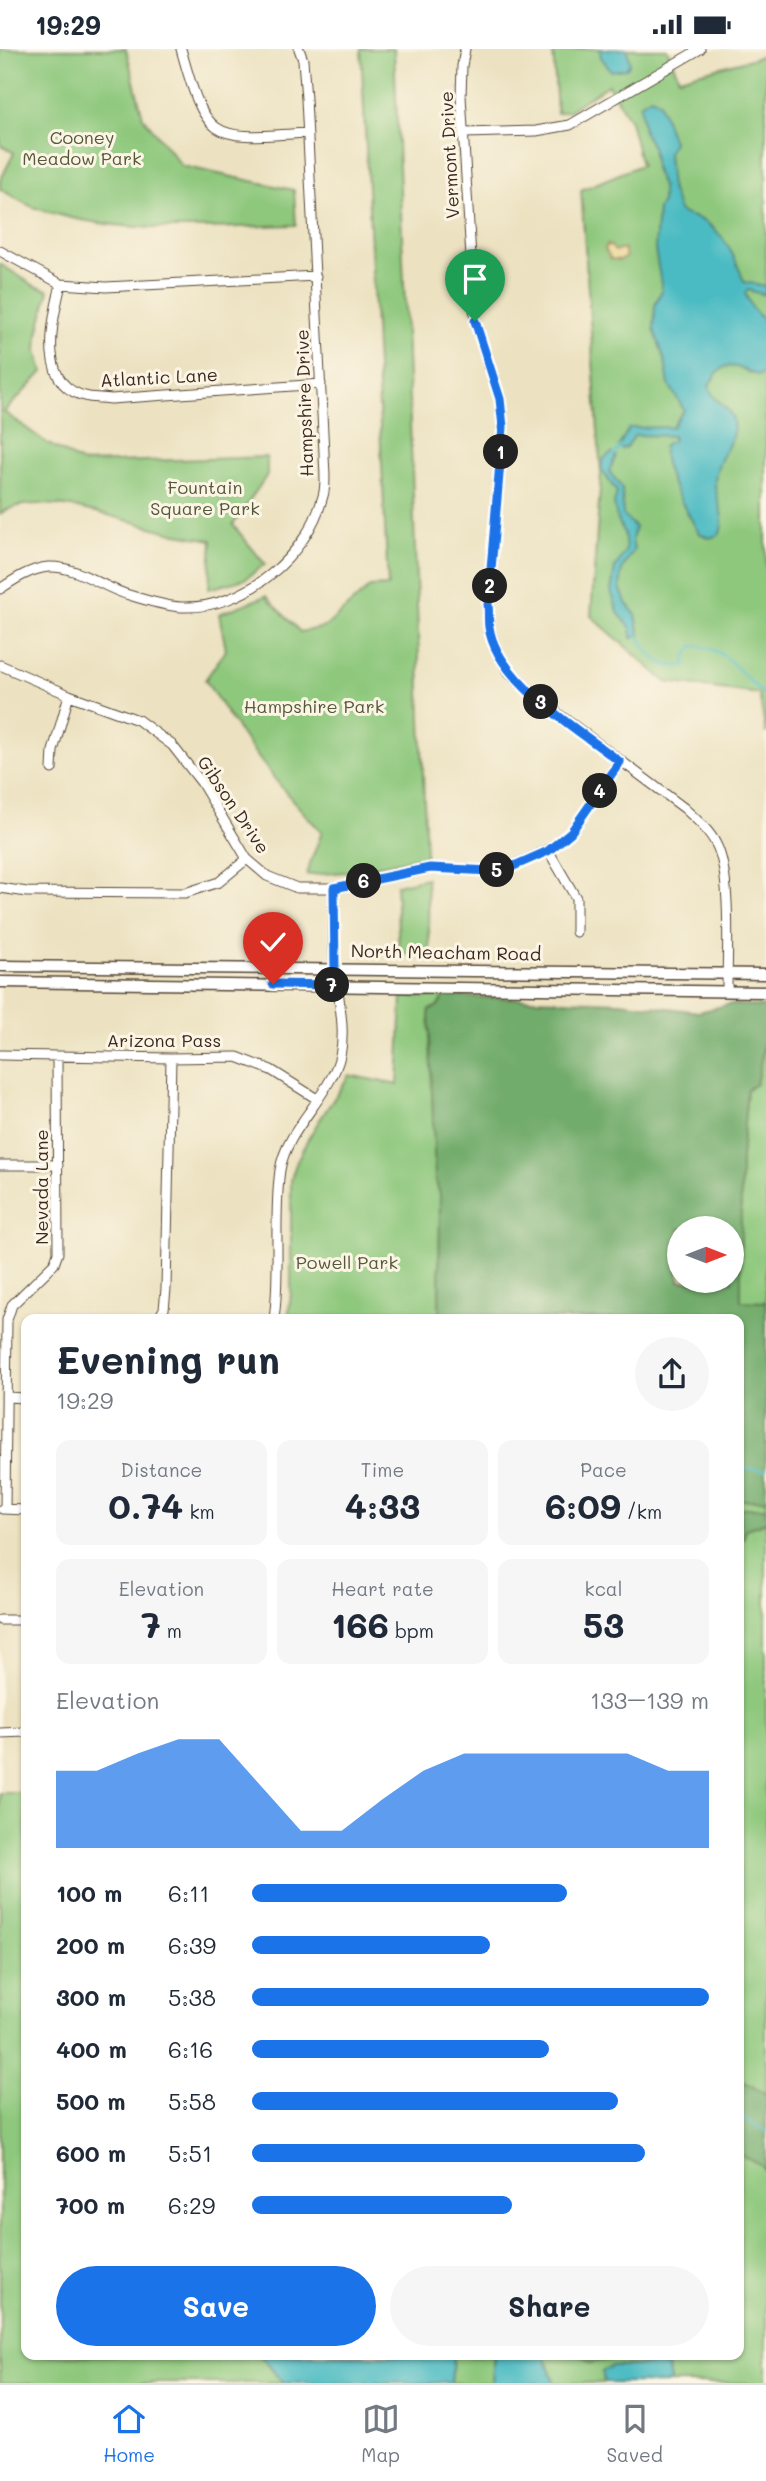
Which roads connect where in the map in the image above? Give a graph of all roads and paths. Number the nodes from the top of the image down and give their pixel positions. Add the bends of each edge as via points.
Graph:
1 (181, 49) edge
2 (299, 49) edge
3 (465, 49) edge
4 (700, 49) edge
5 (307, 133) junction
6 (465, 133) junction
7 (0, 251) edge
8 (316, 275) junction
9 (61, 284) junction
10 (321, 384) junction
11 (0, 589) edge
12 (0, 665) edge
13 (69, 695) junction
14 (620, 762) junction
15 (52, 769) dead end
16 (548, 851) junction
17 (247, 859) junction
18 (0, 888) edge
19 (334, 888) junction
20 (576, 932) dead end
21 (0, 966) edge
22 (335, 969) junction
23 (727, 973) junction
24 (766, 974) edge
25 (0, 982) edge
26 (339, 985) junction
27 (727, 991) junction
28 (766, 992) edge
29 (0, 1055) edge
30 (57, 1056) junction
31 (171, 1058) junction
32 (317, 1099) junction
33 (0, 1165) edge
34 (58, 1165) junction
35 (161, 1314) edge
36 (275, 1314) edge
37 (6, 1397) junction
38 (21, 1398) edge
39 (2, 1509) edge
40 (21, 1510) edge
41 (0, 1620) edge
42 (21, 1620) edge
43 (21, 1732) edge
44 (0, 1733) edge

1 - 5 street via 199,106 207,121 222,133 240,137
2 - 5 street, Hampshire Drive
3 - 6 street, Vermont Drive via 461,86
4 - 6 street via 570,125
5 - 8 street, Hampshire Drive
6 - 14 street, Vermont Drive via 475,321 500,399 503,427 489,628 509,673
7 - 9 street
8 - 9 street via 106,287
8 - 10 street, Hampshire Drive
9 - 10 street, Atlantic Lane via 50,342 56,371 68,387 86,397
10 - 11 street, Hampshire Drive via 324,493 315,523 292,557 250,589 214,603 181,607 127,595 50,567 25,573
12 - 13 street, Gibson Drive
13 - 15 street via 52,751
13 - 17 street, Gibson Drive via 138,720 172,745 201,782
14 - 16 street, Gibson Drive via 571,832
14 - 23 street, Vermont Drive via 684,808 716,844 724,865
16 - 19 street, Gibson Drive via 507,869 430,868
16 - 20 street via 576,898
17 - 18 street via 219,882 185,893
17 - 19 street, Gibson Drive via 267,877 297,888
19 - 22 street
21 - 22 main road, North Meacham Road
22 - 23 main road, North Meacham Road
22 - 26 street
23 - 24 main road, North Meacham Road
23 - 27 street, Vermont Drive
25 - 26 main road, North Meacham Road
26 - 27 main road, North Meacham Road
26 - 32 street via 341,1049 336,1068
27 - 28 main road, North Meacham Road
29 - 30 street, Arizona Pass
30 - 31 street, Arizona Pass
30 - 34 street, Nevada Lane
31 - 32 street, Arizona Pass via 237,1057 271,1070
31 - 35 street via 166,1289
32 - 36 street via 281,1167
33 - 34 street
34 - 37 street, Nevada Lane via 58,1253 48,1272 12,1305 7,1320
37 - 38 street
37 - 39 street, Nevada Lane
39 - 40 street
41 - 42 street
43 - 44 street

